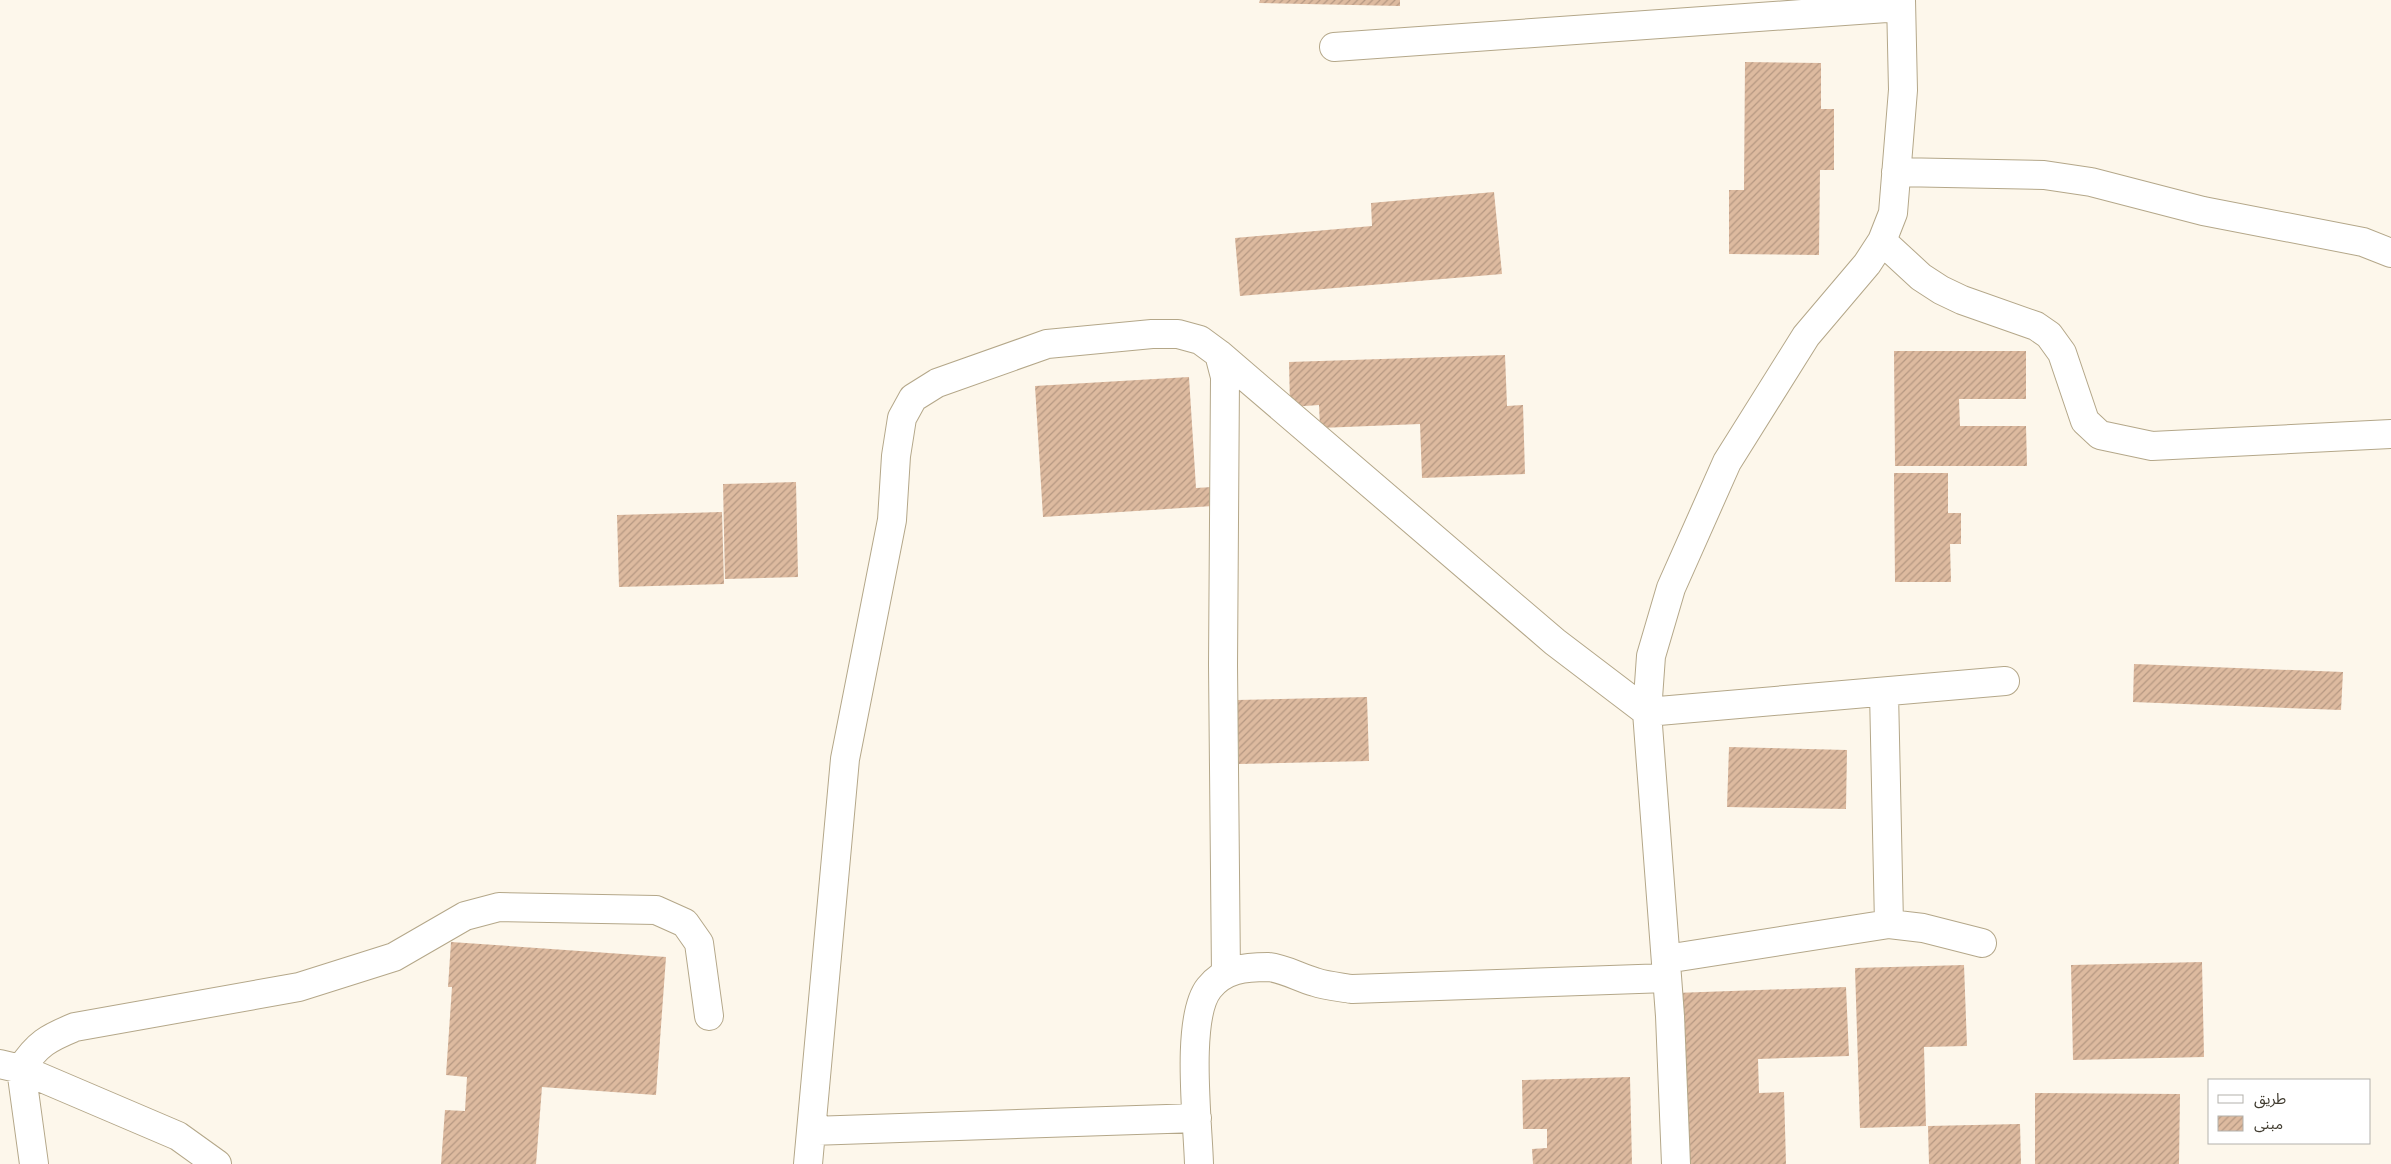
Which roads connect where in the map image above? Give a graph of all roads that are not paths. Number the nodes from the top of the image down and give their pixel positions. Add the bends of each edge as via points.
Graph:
1 (1901, 4) edge
2 (1334, 47) dead end
3 (1896, 172) junction
4 (1882, 241) junction
5 (2391, 253) edge
6 (1219, 354) junction
7 (2391, 434) edge
8 (2005, 681) dead end
9 (1884, 692) junction
10 (1646, 712) junction
11 (1889, 924) junction
12 (1982, 943) dead end
13 (1666, 969) junction
14 (1226, 974) junction
15 (709, 1016) dead end
16 (10, 1066) edge
17 (1197, 1118) junction
18 (811, 1131) junction
19 (34, 1164) edge
20 (217, 1164) edge
21 (808, 1164) edge
22 (1199, 1164) edge
23 (1676, 1164) edge

1 - 2 street
1 - 3 street via 1903,90
3 - 4 street via 1893,213
3 - 5 street via 2044,176 2091,182 2203,211 2363,242
4 - 7 street via 1921,277 1942,290 2036,326 2049,335 2062,353 2085,421 2100,435 2152,446
4 - 10 street via 1867,264 1806,336 1727,462 1671,588 1651,656
6 - 10 street via 1555,642
6 - 14 street via 1225,377
6 - 18 street via 1200,340 1178,334 1047,344 937,383 913,398 902,418 892,520 846,759
8 - 9 street
9 - 10 street
9 - 11 street
10 - 13 street
11 - 12 street via 1948,932
11 - 13 street
13 - 14 street via 1352,989 1317,984 1270,967 1239,968
13 - 23 street
14 - 17 street via 1209,988 1198,1011 1195,1044
15 - 16 street via 699,943 685,923 656,910 499,907 465,916 394,957 300,987 75,1027 54,1036
16 - 19 street
16 - 20 street via 178,1136
17 - 18 street
17 - 22 street
18 - 21 street

